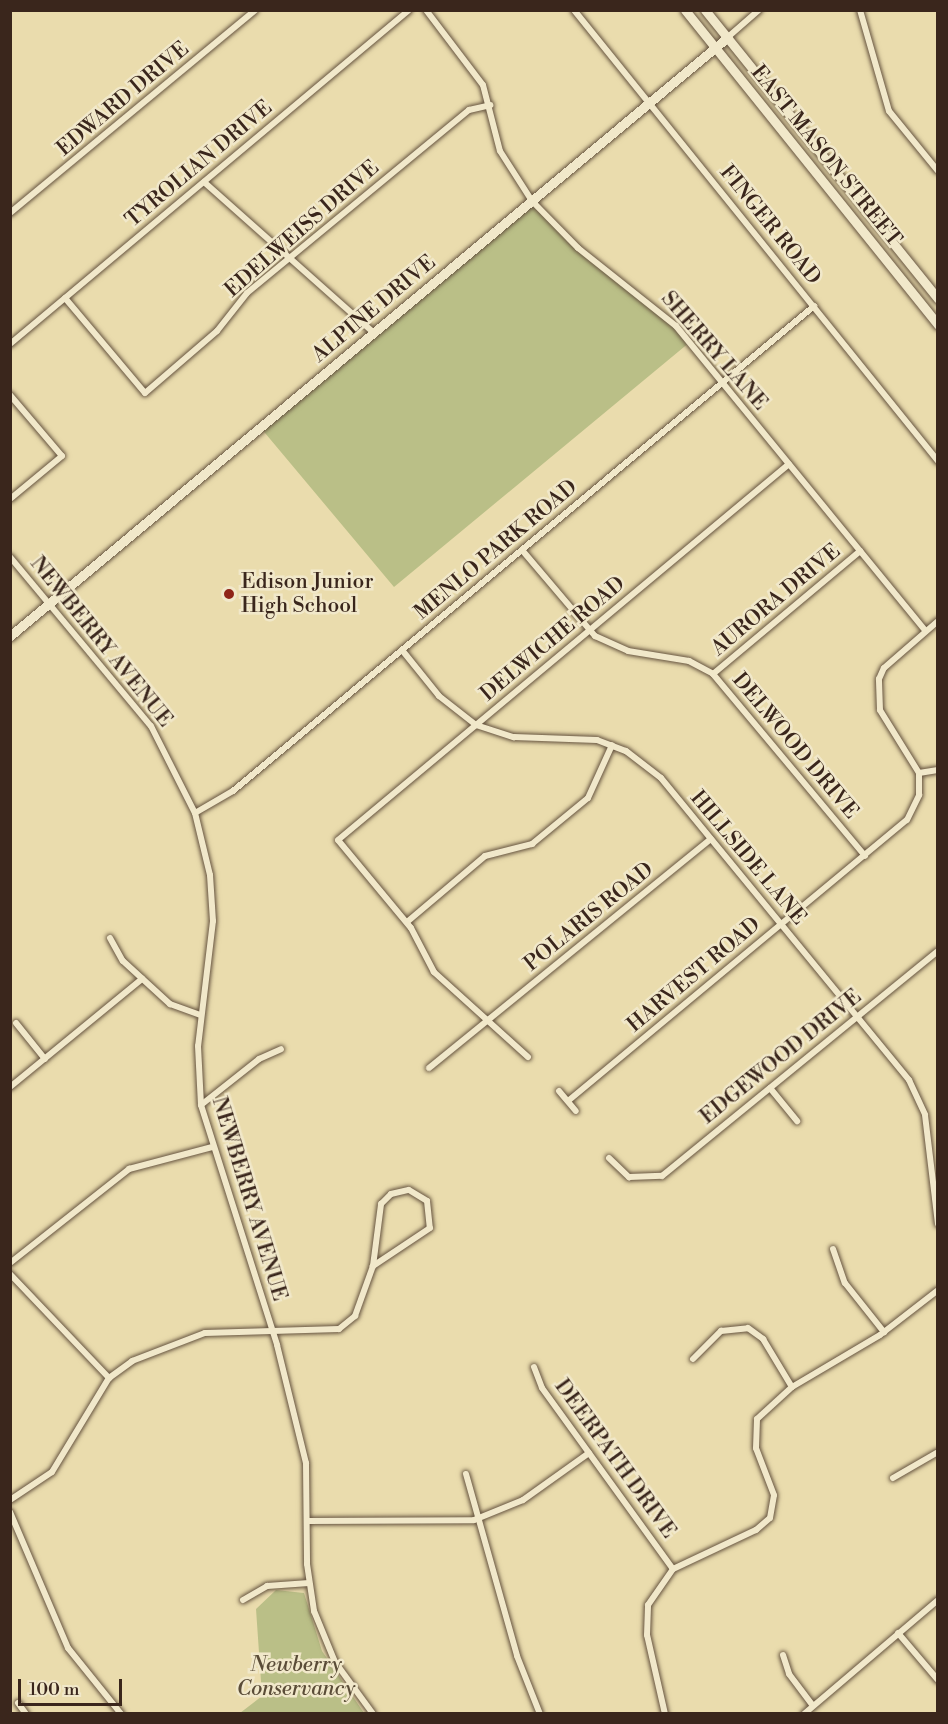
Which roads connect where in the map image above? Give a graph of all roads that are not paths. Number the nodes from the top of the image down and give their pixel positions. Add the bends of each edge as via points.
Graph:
1 (255, 10) edge
2 (409, 10) edge
3 (426, 10) edge
4 (574, 10) edge
5 (685, 10) edge
6 (705, 10) edge
7 (759, 10) edge
8 (860, 10) edge
9 (728, 38) junction
10 (716, 47) junction
11 (650, 102) junction
12 (490, 105) junction
13 (938, 171) edge
14 (204, 182) junction
15 (532, 201) junction
16 (10, 213) edge
17 (290, 258) junction
18 (65, 298) junction
19 (938, 299) edge
20 (814, 306) junction
21 (938, 325) edge
22 (374, 333) junction
23 (10, 344) edge
24 (722, 383) junction
25 (10, 395) edge
26 (938, 461) edge
27 (789, 464) junction
28 (10, 499) edge
29 (522, 550) junction
30 (860, 551) junction
31 (10, 557) edge
32 (49, 604) junction
33 (938, 621) edge
34 (589, 631) junction
35 (926, 631) junction
36 (10, 636) edge
37 (402, 650) junction
38 (713, 675) junction
39 (476, 725) junction
40 (612, 745) junction
41 (938, 770) edge
42 (919, 773) junction
43 (195, 813) junction
44 (711, 839) junction
45 (865, 856) junction
46 (407, 922) junction
47 (782, 924) junction
48 (110, 938) dead end
49 (938, 951) edge
50 (142, 979) junction
51 (201, 1015) junction
52 (857, 1016) junction
53 (487, 1020) junction
54 (16, 1023) dead end
55 (281, 1049) dead end
56 (528, 1057) dead end
57 (45, 1059) junction
58 (429, 1068) dead end
59 (10, 1087) edge
60 (770, 1088) junction
61 (559, 1091) dead end
62 (568, 1101) junction
63 (201, 1105) junction
64 (576, 1111) dead end
65 (797, 1121) dead end
66 (212, 1147) junction
67 (609, 1158) dead end
68 (938, 1224) edge
69 (833, 1249) dead end
70 (10, 1263) edge
71 (373, 1266) junction
72 (10, 1274) edge
73 (938, 1290) edge
74 (272, 1331) junction
75 (884, 1332) junction
76 (693, 1359) dead end
77 (534, 1367) dead end
78 (109, 1378) junction
79 (792, 1387) junction
80 (938, 1452) edge
81 (589, 1453) junction
82 (466, 1474) dead end
83 (893, 1478) dead end
84 (10, 1500) edge
85 (10, 1512) edge
86 (477, 1519) junction
87 (307, 1521) junction
88 (673, 1569) junction
89 (309, 1583) junction
90 (243, 1600) dead end
91 (938, 1600) edge
92 (898, 1633) junction
93 (783, 1655) dead end
94 (938, 1680) edge
95 (18, 1703) dead end
96 (812, 1705) junction
97 (26, 1713) edge
98 (121, 1713) edge
99 (373, 1713) edge
100 (540, 1713) edge
101 (665, 1713) edge
102 (804, 1713) edge

1 - 16 street, EDWARD DRIVE
2 - 14 street, TYROLIAN DRIVE
3 - 12 street, SHERRY LANE via 477,75
4 - 11 street, FINGER ROAD
5 - 10 street, EAST MASON STREET
6 - 9 street, EAST MASON STREET
7 - 9 street, ALPINE DRIVE
8 - 13 street via 889,111
9 - 10 street, ALPINE DRIVE
9 - 19 street, EAST MASON STREET
10 - 11 street, ALPINE DRIVE
10 - 21 street, EAST MASON STREET
11 - 15 street, ALPINE DRIVE
11 - 20 street, FINGER ROAD
12 - 15 street, SHERRY LANE via 500,151
12 - 17 street, EDELWEISS DRIVE via 469,110
14 - 17 street
14 - 18 street, TYROLIAN DRIVE
15 - 22 street, ALPINE DRIVE
15 - 24 street, SHERRY LANE via 578,248 659,309
17 - 18 street, EDELWEISS DRIVE via 145,393
17 - 22 street
18 - 23 street, TYROLIAN DRIVE
20 - 24 street, MENLO PARK ROAD
20 - 26 street, FINGER ROAD
22 - 32 street, ALPINE DRIVE
24 - 27 street, SHERRY LANE
24 - 29 street, MENLO PARK ROAD
25 - 28 street via 62,456
27 - 30 street, SHERRY LANE
27 - 34 street, DELWICHE ROAD
29 - 34 street, DELWOOD DRIVE
29 - 37 street, MENLO PARK ROAD
30 - 35 street, SHERRY LANE
30 - 38 street, AURORA DRIVE
31 - 32 street, NEWBERRY AVENUE
32 - 36 street, ALPINE DRIVE
32 - 43 street, NEWBERRY AVENUE via 152,726
33 - 35 street
34 - 38 street, DELWOOD DRIVE via 617,648 676,657
34 - 39 street, DELWICHE ROAD
35 - 42 street via 884,668 877,695 885,720
37 - 39 street, HILLSIDE LANE via 439,696
37 - 43 street, MENLO PARK ROAD via 233,791
38 - 45 street, DELWOOD DRIVE
39 - 40 street, HILLSIDE LANE via 514,737 581,738
39 - 46 street, DELWICHE ROAD via 338,840
40 - 44 street, HILLSIDE LANE via 650,767
40 - 46 street via 588,798 532,844 485,856
41 - 42 street
42 - 45 street, HARVEST ROAD via 912,812
43 - 51 street, NEWBERRY AVENUE via 210,875 213,921
44 - 47 street, HILLSIDE LANE
44 - 53 street, POLARIS ROAD
45 - 47 street, HARVEST ROAD
46 - 53 street via 434,972
47 - 52 street, HILLSIDE LANE
47 - 62 street, HARVEST ROAD
48 - 50 street
49 - 52 street, EDGEWOOD DRIVE
50 - 51 street via 177,1009
50 - 57 street
51 - 63 street, NEWBERRY AVENUE
52 - 60 street, EDGEWOOD DRIVE
52 - 68 street, HILLSIDE LANE via 921,1102
53 - 56 street
53 - 58 street, POLARIS ROAD
54 - 57 street
55 - 63 street via 259,1059
57 - 59 street
60 - 65 street
60 - 67 street, EDGEWOOD DRIVE via 665,1173 642,1180 629,1177
61 - 62 street
62 - 64 street
63 - 66 street, NEWBERRY AVENUE
66 - 70 street via 129,1169
66 - 74 street, NEWBERRY AVENUE
69 - 75 street via 845,1283
71 - 71 street via 427,1233 432,1216 419,1194 397,1191 381,1204
71 - 74 street via 346,1325
72 - 78 street
73 - 75 street
74 - 78 street via 189,1336 132,1361
74 - 87 street, NEWBERRY AVENUE via 306,1463
75 - 79 street
76 - 79 street via 721,1331 748,1328 763,1339
77 - 81 street, DEERPATH DRIVE via 542,1388
78 - 84 street via 52,1472
79 - 88 street via 766,1407 754,1432 774,1495 770,1518 756,1530
80 - 83 street
81 - 86 street via 523,1500
81 - 88 street, DEERPATH DRIVE
82 - 86 street
85 - 98 street via 68,1648
86 - 87 street via 438,1524
86 - 100 street
87 - 89 street, NEWBERRY AVENUE
88 - 101 street via 656,1587 646,1615
89 - 90 street via 267,1586
89 - 99 street, NEWBERRY AVENUE via 335,1662
91 - 92 street
92 - 94 street
92 - 96 street
93 - 96 street via 789,1674
95 - 97 street
96 - 102 street

